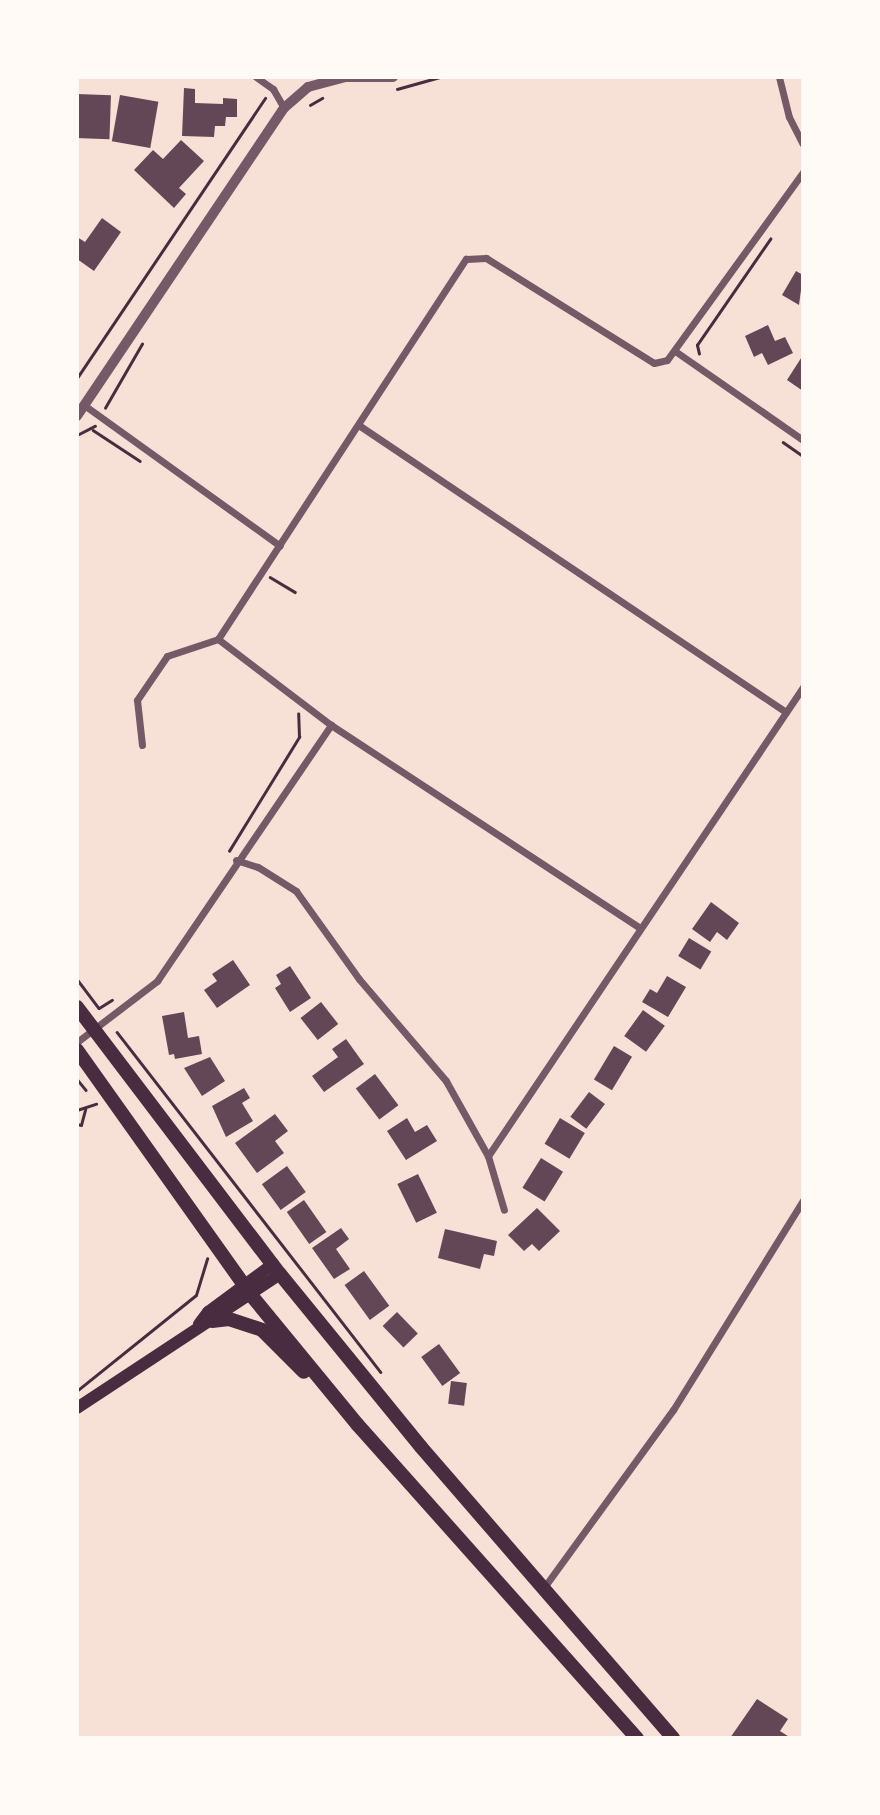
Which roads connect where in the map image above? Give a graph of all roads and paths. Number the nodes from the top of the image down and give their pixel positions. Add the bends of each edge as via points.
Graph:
1 (256, 77) edge
2 (345, 77) edge
3 (393, 77) edge
4 (440, 77) edge
5 (779, 77) edge
6 (281, 78) edge
7 (273, 89) junction
8 (386, 89) dead end
9 (328, 94) dead end
10 (284, 108) junction
11 (302, 111) dead end
12 (803, 144) edge
13 (803, 172) edge
14 (772, 236) dead end
15 (145, 335) dead end
16 (675, 351) junction
17 (710, 376) junction
18 (77, 378) edge
19 (84, 405) junction
20 (77, 416) edge
21 (100, 417) junction
22 (360, 426) junction
23 (92, 430) junction
24 (77, 435) edge
25 (781, 440) dead end
26 (803, 440) edge
27 (803, 456) edge
28 (149, 467) dead end
29 (280, 546) junction
30 (262, 572) junction
31 (295, 592) dead end
32 (218, 639) junction
33 (803, 687) edge
34 (292, 696) junction
35 (786, 712) junction
36 (331, 725) junction
37 (142, 745) dead end
38 (226, 856) dead end
39 (236, 860) junction
40 (639, 927) junction
41 (77, 979) edge
42 (119, 995) dead end
43 (77, 1007) edge
44 (94, 1030) junction
45 (117, 1032) dead end
46 (77, 1042) edge
47 (77, 1049) edge
48 (77, 1079) edge
49 (96, 1104) junction
50 (77, 1110) edge
51 (85, 1110) junction
52 (102, 1112) dead end
53 (77, 1124) edge
54 (488, 1156) junction
55 (803, 1200) edge
56 (504, 1210) dead end
57 (208, 1256) dead end
58 (276, 1269) junction
59 (248, 1290) junction
60 (205, 1322) junction
61 (381, 1373) dead end
62 (77, 1390) edge
63 (77, 1408) edge
64 (357, 1424) junction
65 (545, 1586) junction
66 (637, 1738) edge
67 (673, 1738) edge

1 - 7 street
2 - 3 street
2 - 10 street via 308,87
4 - 8 path via 415,87
5 - 12 street via 789,117
6 - 7 path
7 - 10 street
7 - 18 path
9 - 11 path
10 - 19 street
13 - 16 street
14 - 17 path via 697,345
15 - 21 path
16 - 17 street
16 - 22 street via 667,360 654,363 475,256 466,259
17 - 26 street
19 - 20 street
19 - 21 street
21 - 23 path
21 - 29 street
22 - 29 street
22 - 35 street
23 - 24 path
23 - 28 path
25 - 27 path
29 - 30 street
30 - 31 path
30 - 32 street
32 - 34 street
32 - 37 street via 167,656 137,700
33 - 35 street
34 - 36 street
34 - 38 path via 287,701 299,715 299,737
35 - 40 street
36 - 39 street
36 - 40 street
39 - 44 street via 157,981
39 - 54 street via 258,867 296,891 359,979 446,1081
40 - 54 street
41 - 42 path via 99,1008
43 - 44 main road
44 - 46 street
44 - 58 main road
45 - 61 path
47 - 59 main road
48 - 49 path
49 - 51 path
49 - 52 path
50 - 51 path
51 - 53 path via 81,1125
54 - 56 street
55 - 65 street via 673,1410
57 - 62 path via 196,1294
58 - 59 main road
58 - 65 main road via 421,1447
59 - 60 main road via 208,1312
59 - 64 main road
60 - 63 main road
60 - 64 main road via 237,1320 262,1330
64 - 66 main road
65 - 67 main road

